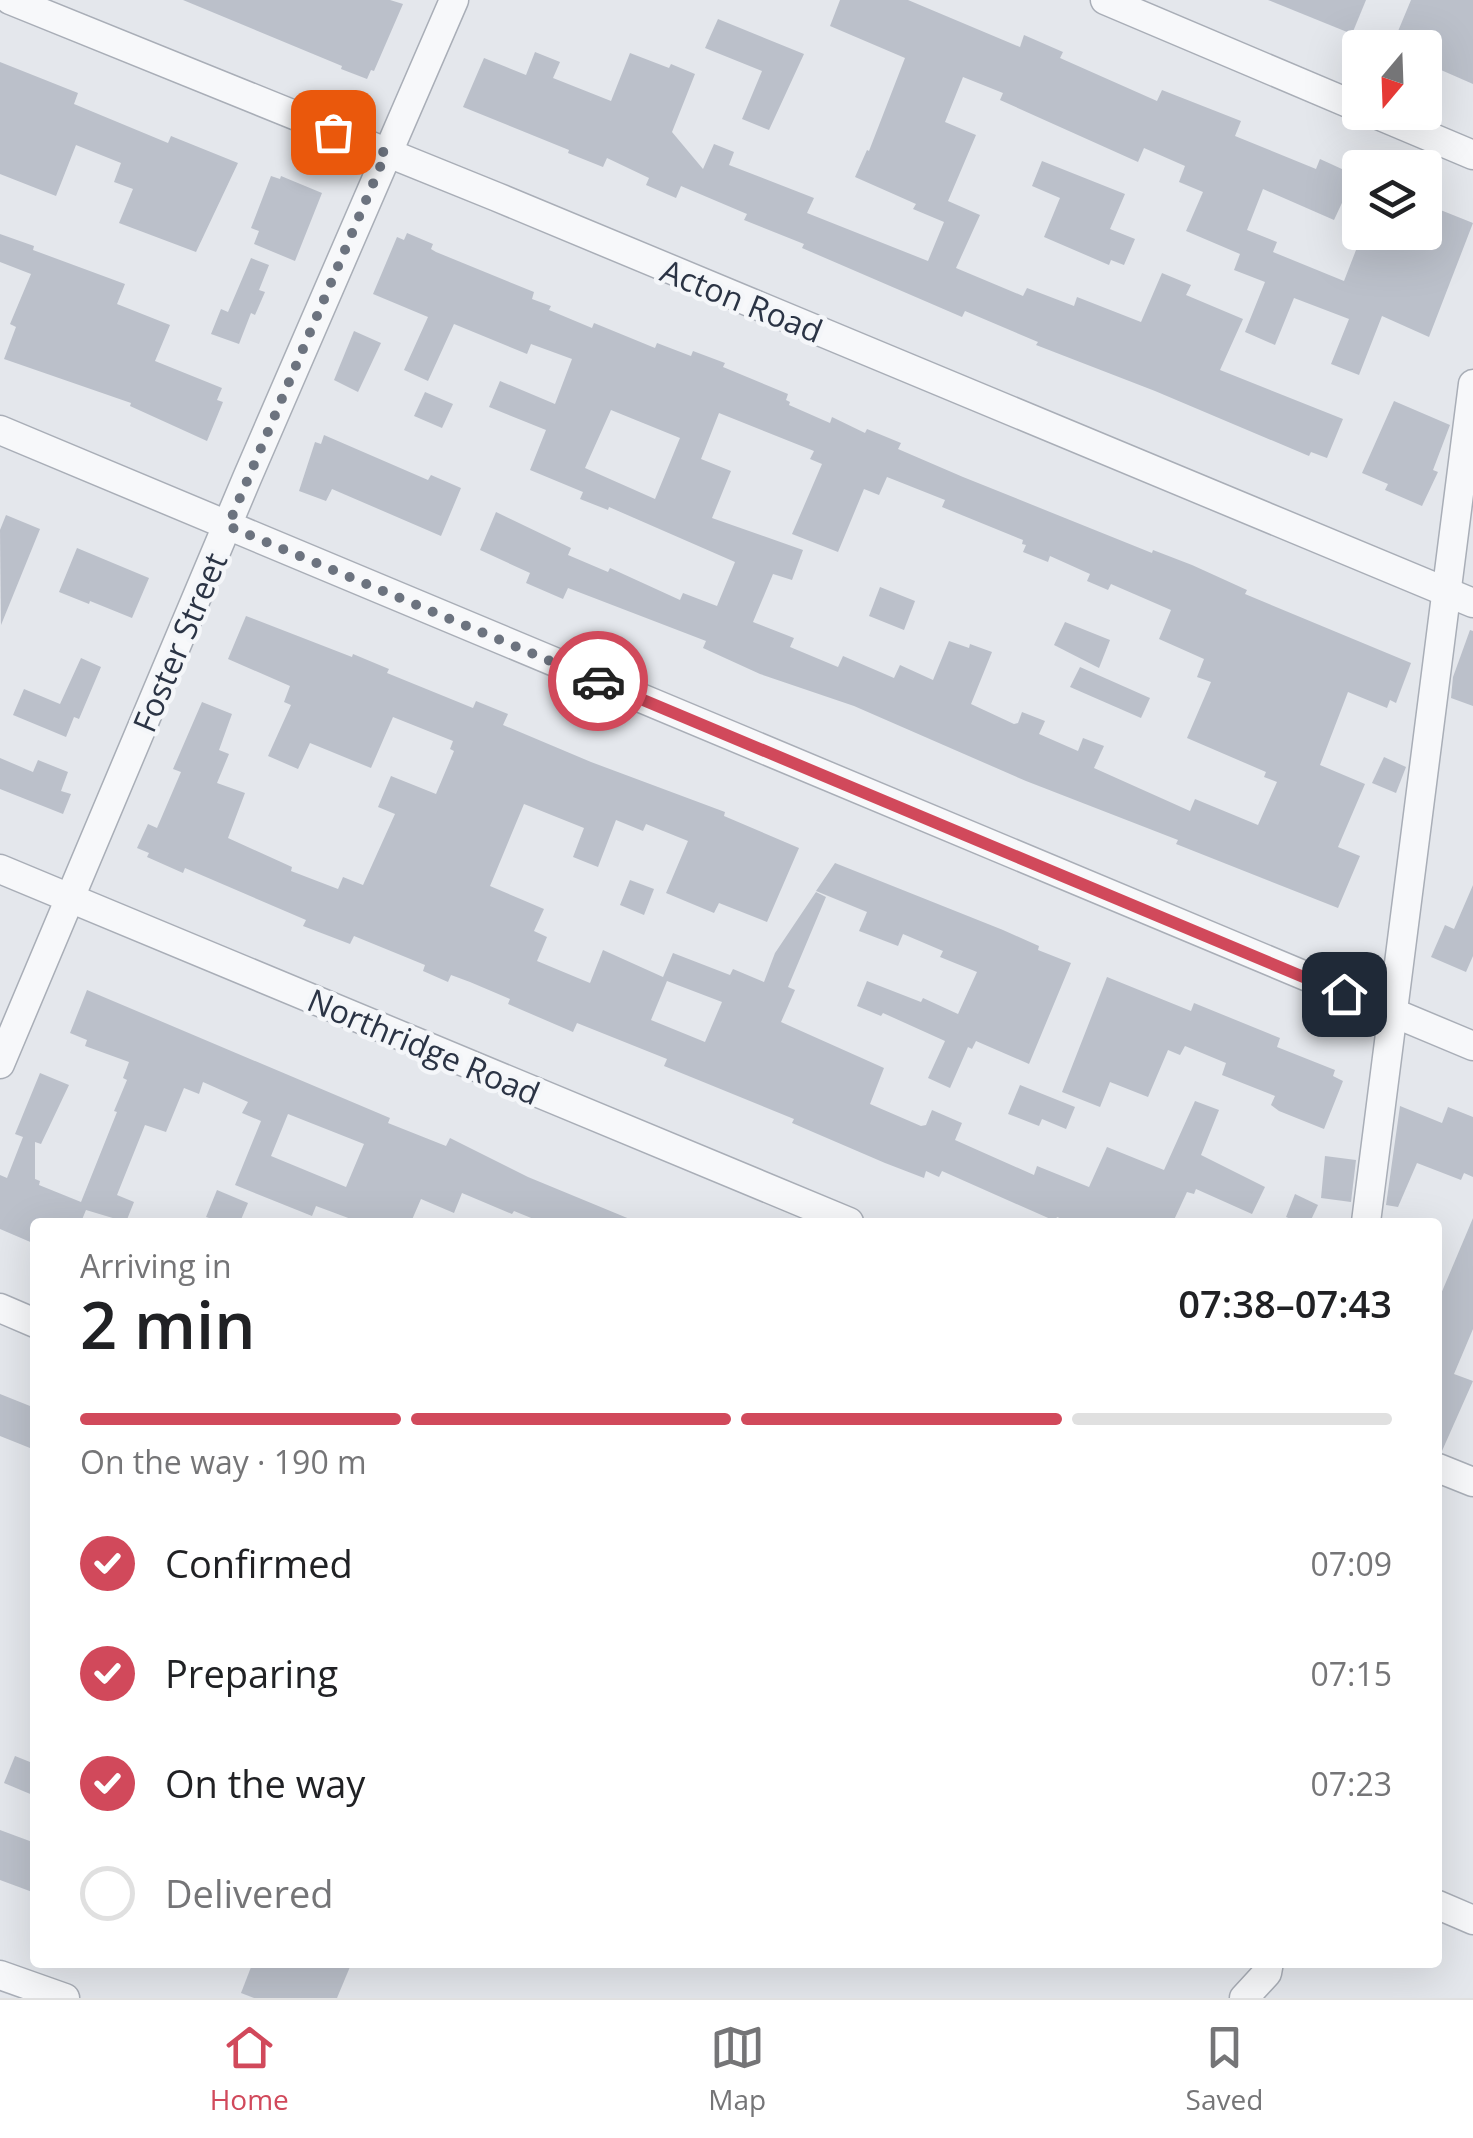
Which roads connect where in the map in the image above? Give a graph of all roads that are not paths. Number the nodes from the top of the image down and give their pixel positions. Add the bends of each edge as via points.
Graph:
1 (10, 0) edge
2 (454, 0) edge
3 (1105, 0) edge
4 (1342, 100) edge
5 (1413, 130) edge
6 (386, 153) junction
7 (1473, 156) edge
8 (1473, 384) edge
9 (0, 430) edge
10 (228, 526) junction
11 (1447, 591) junction
12 (1473, 603) edge
13 (0, 869) edge
14 (70, 898) junction
15 (1392, 1014) junction
16 (1473, 1046) edge
17 (0, 1064) edge
18 (839, 1218) edge
19 (1366, 1218) edge
20 (0, 1308) edge
21 (30, 1321) edge
22 (1442, 1470) edge
23 (1473, 1482) edge
24 (1442, 1908) edge
25 (1473, 1920) edge
26 (1268, 1968) edge
27 (0, 1975) edge
28 (64, 1998) edge
29 (1244, 1998) edge

1 - 6 street, Acton Road
2 - 6 street, Foster Street
3 - 4 street
5 - 7 street
6 - 10 street, Foster Street
6 - 11 street, Acton Road
8 - 11 street
9 - 10 street
10 - 14 street, Foster Street
10 - 15 street
11 - 12 street, Acton Road
11 - 15 street
13 - 14 street, Northridge Road
14 - 17 street, Foster Street
14 - 18 street, Northridge Road
15 - 16 street
15 - 19 street
20 - 21 street
22 - 23 street
24 - 25 street
26 - 29 street
27 - 28 street

